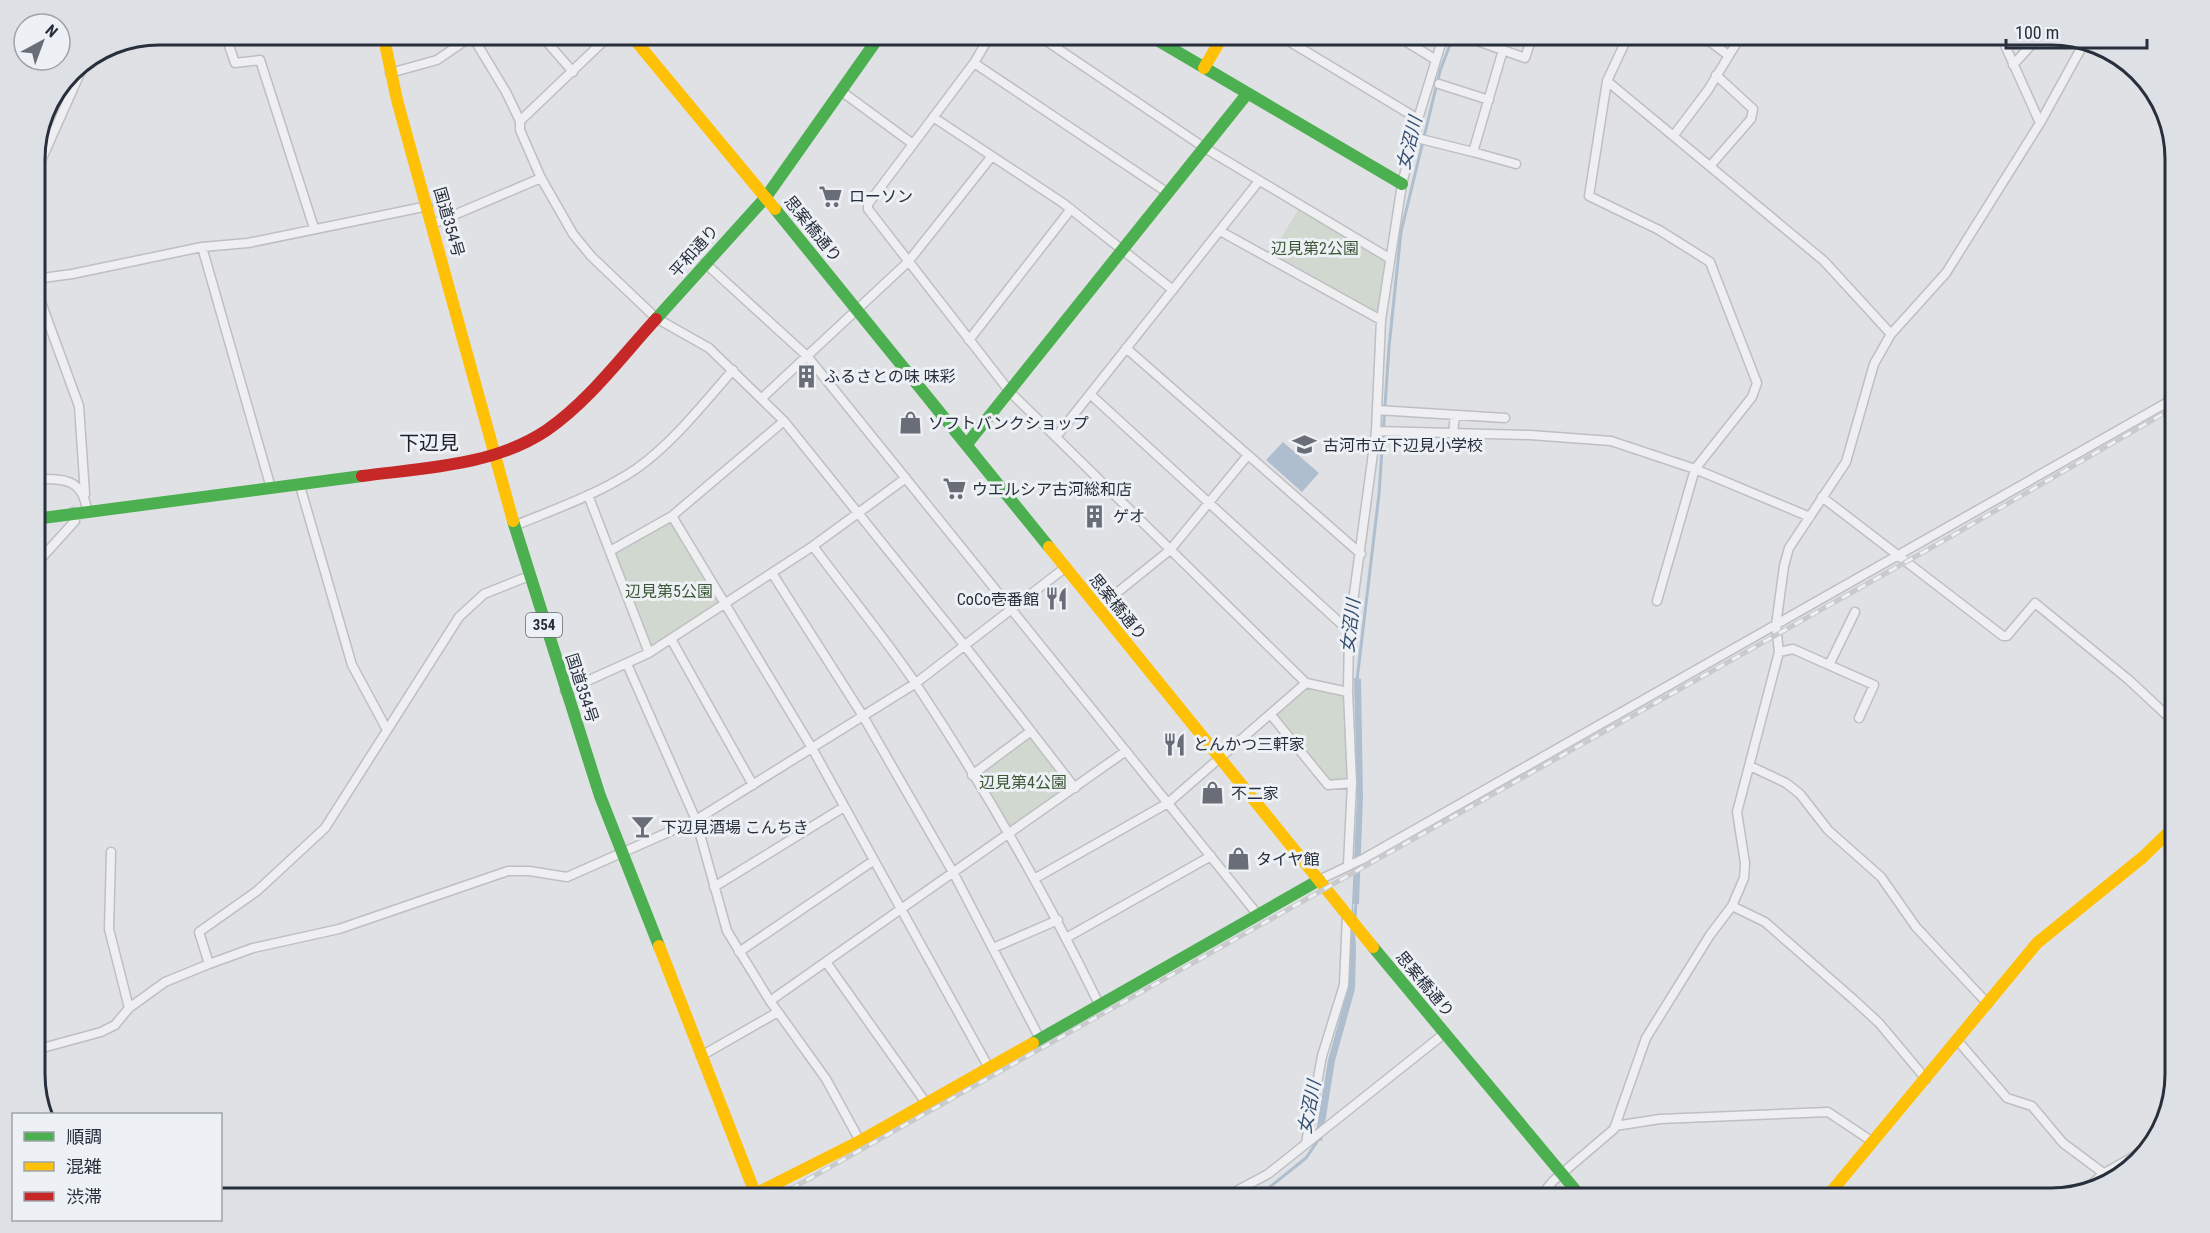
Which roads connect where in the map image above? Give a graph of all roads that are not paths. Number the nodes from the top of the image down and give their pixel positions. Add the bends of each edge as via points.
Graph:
1 (229, 45) edge
2 (385, 45) edge
3 (457, 45) edge
4 (478, 45) edge
5 (550, 45) edge
6 (600, 45) edge
7 (639, 45) edge
8 (873, 45) edge
9 (985, 45) edge
10 (1051, 45) edge
11 (1165, 45) edge
12 (1218, 45) edge
13 (1294, 45) edge
14 (1412, 45) edge
15 (1441, 45) edge
16 (1493, 45) edge
17 (1529, 45) edge
18 (1624, 45) edge
19 (1714, 45) edge
20 (1735, 45) edge
21 (2005, 45) edge
22 (2031, 45) edge
23 (2081, 49) edge
24 (1503, 50) junction
25 (1728, 56) junction
26 (1436, 60) junction
27 (974, 63) junction
28 (2013, 65) junction
29 (1204, 68) junction
30 (573, 72) junction
31 (390, 73) junction
32 (1716, 75) junction
33 (77, 80) edge
34 (1607, 81) junction
35 (1439, 84) dead end
36 (841, 91) junction
37 (1247, 94) junction
38 (1489, 100) junction
39 (933, 117) junction
40 (1418, 119) junction
41 (520, 121) junction
42 (2040, 123) junction
43 (1674, 135) junction
44 (1413, 137) junction
45 (913, 144) junction
46 (1205, 148) junction
47 (45, 151) edge
48 (1473, 152) junction
49 (992, 156) junction
50 (1516, 164) dead end
51 (1711, 165) junction
52 (541, 178) junction
53 (1259, 181) junction
54 (1401, 184) junction
55 (1168, 193) junction
56 (766, 197) junction
57 (428, 206) junction
58 (1071, 209) junction
59 (433, 224) junction
60 (314, 228) junction
61 (1220, 231) junction
62 (202, 247) junction
63 (1123, 250) junction
64 (1389, 258) junction
65 (908, 262) junction
66 (705, 264) junction
67 (45, 278) edge
68 (1173, 290) junction
69 (857, 309) junction
70 (45, 313) edge
71 (656, 318) junction
72 (1381, 320) junction
73 (1891, 334) junction
74 (969, 340) junction
75 (1126, 348) junction
76 (807, 356) junction
77 (733, 370) junction
78 (1010, 393) junction
79 (1090, 394) junction
80 (762, 398) junction
81 (2165, 404) edge
82 (1377, 410) junction
83 (1455, 415) junction
84 (1505, 418) dead end
85 (784, 422) junction
86 (1376, 431) junction
87 (1453, 433) junction
88 (1056, 437) junction
89 (967, 444) junction
90 (495, 453) junction
91 (1248, 455) junction
92 (1695, 469) junction
93 (906, 478) junction
94 (45, 480) edge
95 (300, 486) junction
96 (271, 489) junction
97 (85, 494) junction
98 (588, 495) junction
99 (1822, 497) junction
100 (1209, 503) junction
101 (87, 510) junction
102 (73, 512) junction
103 (859, 514) junction
104 (672, 516) junction
105 (45, 517) edge
106 (1810, 517) junction
107 (514, 526) junction
108 (813, 546) junction
109 (1170, 550) junction
110 (610, 551) junction
111 (45, 554) edge
112 (1361, 554) junction
113 (1898, 556) junction
114 (1066, 567) junction
115 (771, 573) junction
116 (529, 576) junction
117 (1657, 601) dead end
118 (725, 603) junction
119 (1098, 608) junction
120 (1012, 610) junction
121 (1855, 612) dead end
122 (1776, 625) junction
123 (1349, 632) junction
124 (671, 639) junction
125 (965, 646) junction
126 (1779, 652) junction
127 (649, 653) junction
128 (627, 664) junction
129 (1829, 665) junction
130 (916, 683) junction
131 (1306, 683) junction
132 (565, 691) junction
133 (1348, 692) junction
134 (2165, 714) edge
135 (1271, 715) junction
136 (863, 716) junction
137 (1859, 718) dead end
138 (386, 728) junction
139 (1031, 731) junction
140 (812, 748) junction
141 (1126, 751) junction
142 (1220, 758) junction
143 (1750, 766) junction
144 (972, 775) junction
145 (1352, 783) junction
146 (753, 785) junction
147 (1075, 788) junction
148 (1168, 803) junction
149 (844, 807) junction
150 (696, 820) junction
151 (1009, 835) junction
152 (2165, 836) edge
153 (622, 851) junction
154 (111, 852) dead end
155 (1210, 856) junction
156 (873, 861) junction
157 (1351, 864) junction
158 (954, 874) junction
159 (1034, 879) junction
160 (1319, 880) junction
161 (714, 887) junction
162 (1732, 906) junction
163 (900, 912) junction
164 (1258, 915) junction
165 (1349, 917) junction
166 (1058, 920) junction
167 (1066, 938) junction
168 (993, 948) junction
169 (739, 952) junction
170 (826, 962) junction
171 (209, 964) junction
172 (770, 1001) junction
173 (1099, 1004) junction
174 (1988, 1004) junction
175 (129, 1008) junction
176 (778, 1012) junction
177 (1445, 1033) junction
178 (1039, 1037) junction
179 (1958, 1041) junction
180 (45, 1047) edge
181 (701, 1056) junction
182 (989, 1068) junction
183 (1926, 1078) junction
184 (926, 1103) junction
185 (1616, 1126) junction
186 (860, 1141) junction
187 (1310, 1141) junction
188 (1873, 1142) junction
189 (2118, 1165) edge
190 (1562, 1174) junction
191 (2103, 1174) junction
192 (2100, 1176) edge
193 (750, 1188) edge
194 (770, 1188) edge
195 (1242, 1188) edge
196 (1549, 1188) edge
197 (1574, 1188) edge
198 (1834, 1188) edge

1 - 60 street via 235,63 260,60
2 - 31 main road, 国道354号 / 354
3 - 31 street via 436,60
4 - 41 street
5 - 30 street
6 - 30 street
7 - 56 main road, 思案橋通り
8 - 36 main road, 平和通り
9 - 27 street
10 - 46 street
11 - 29 main road
12 - 29 main road
13 - 40 street
14 - 26 street
15 - 26 street
16 - 24 street
17 - 24 street via 1525,58
18 - 34 street
19 - 25 street
20 - 25 street
21 - 28 street
22 - 28 street
23 - 42 street
24 - 38 street
25 - 32 street
26 - 40 street
27 - 39 street
27 - 55 street
28 - 42 street
29 - 37 main road
30 - 41 street
31 - 57 main road, 国道354号 / 354
32 - 43 street
32 - 51 street via 1753,109 1751,119
33 - 47 street
34 - 43 street
34 - 92 street via 1589,196 1659,230 1710,262 1757,383 1752,397
35 - 38 street
36 - 45 street
36 - 56 main road, 平和通り
37 - 46 main road
37 - 54 main road
38 - 48 street
39 - 45 street
39 - 49 street
40 - 44 street
41 - 52 street via 520,130
42 - 73 street via 1946,273
43 - 51 street
44 - 48 street
44 - 54 street
45 - 65 street via 868,204
46 - 53 street
46 - 55 main road
48 - 50 street
49 - 58 street
49 - 65 street
51 - 73 street via 1824,261
52 - 59 street
52 - 71 street via 573,234 591,256
53 - 61 street
53 - 64 street
54 - 64 street
55 - 63 main road
56 - 66 main road, 平和通り
56 - 69 main road, 思案橋通り
57 - 59 main road, 国道354号 / 354
57 - 60 street
58 - 63 street
58 - 74 street
59 - 90 main road, 国道354号 / 354
60 - 62 street via 248,243
61 - 68 street
61 - 72 street
62 - 67 street
62 - 96 street
63 - 68 street
63 - 78 main road
64 - 72 street
65 - 69 street
65 - 74 street
66 - 71 main road, 平和通り
66 - 76 street
68 - 75 street
69 - 76 street
69 - 89 main road, 思案橋通り
70 - 97 street via 79,406
71 - 77 street via 710,348
71 - 90 main road, 平和通り via 568,413 546,431
72 - 82 street
73 - 99 street via 1874,364 1846,462
74 - 78 street
75 - 79 street
75 - 91 street
76 - 80 street
76 - 93 street
77 - 80 street
77 - 98 street via 688,421 637,468
78 - 88 street
78 - 89 main road
79 - 88 street
79 - 100 street
80 - 85 street
81 - 113 street
82 - 83 street
82 - 86 street
83 - 84 street
83 - 87 street
85 - 103 street
85 - 104 street
86 - 87 street
86 - 112 street
87 - 92 street via 1611,441
88 - 109 street
89 - 114 main road, 思案橋通り
90 - 95 main road, 平和通り via 455,464
90 - 107 main road, 国道354号 / 354
91 - 100 street
91 - 112 street
92 - 106 street
92 - 117 street
93 - 103 street
93 - 120 street
94 - 97 street via 68,481
95 - 96 main road, 平和通り
95 - 138 street via 352,665
96 - 101 main road, 平和通り
97 - 101 street
98 - 107 street
98 - 110 street
99 - 106 street
99 - 113 street
100 - 109 street
100 - 123 street
101 - 102 main road, 平和通り
102 - 105 main road, 平和通り
102 - 111 street via 75,521
103 - 108 street
103 - 125 street
104 - 110 street
104 - 118 street
106 - 122 street via 1789,548
107 - 116 main road, 国道354号 / 354
108 - 115 street
108 - 130 street
109 - 119 street
109 - 131 street
110 - 127 street
112 - 123 street
113 - 122 street
113 - 134 street via 2003,636 2035,603
114 - 119 main road, 思案橋通り
114 - 120 street
115 - 118 street
115 - 136 street
116 - 132 main road, 国道354号 / 354
116 - 138 street via 484,594 459,617
118 - 124 street
118 - 140 street
119 - 142 main road, 思案橋通り
120 - 125 street
120 - 141 street
121 - 129 street
122 - 126 street
122 - 157 street
123 - 133 street
124 - 127 street
124 - 146 street
125 - 130 street
125 - 139 street
126 - 129 street via 1793,649
126 - 143 street
127 - 128 street
128 - 132 street
128 - 150 street
129 - 137 street via 1874,685
130 - 136 street
130 - 144 street
131 - 133 street
131 - 135 street
132 - 153 main road, 国道354号 / 354
133 - 145 street
135 - 142 street
135 - 145 street via 1328,785
136 - 140 street
136 - 158 street
138 - 171 street via 325,828 257,891 199,932
139 - 144 street
139 - 147 street
140 - 146 street
140 - 149 street
141 - 147 street
141 - 148 street
142 - 148 street
142 - 160 main road, 思案橋通り
143 - 162 street via 1737,812 1744,878
143 - 174 street via 1800,794 1828,830 1881,877 1916,927
144 - 151 street
145 - 157 street
146 - 150 street
147 - 151 street
148 - 155 street
148 - 159 street
149 - 156 street
149 - 161 street
150 - 153 street
150 - 161 street
151 - 158 street
151 - 159 street
152 - 174 main road via 2037,943
153 - 171 street via 567,877 508,871 339,929 252,948
153 - 181 main road, 国道354号 / 354
154 - 175 street via 110,929
155 - 164 street
155 - 167 street
156 - 163 street
156 - 169 street
157 - 160 street
158 - 163 street
158 - 168 street
159 - 166 street
160 - 164 main road
160 - 165 main road, 思案橋通り
161 - 169 street via 727,931
162 - 183 street via 1765,922 1853,999
162 - 185 street via 1646,1038
163 - 170 street
163 - 182 street
164 - 173 main road
165 - 177 main road, 思案橋通り
165 - 187 street via 1344,985 1322,1056
166 - 167 street
166 - 168 street
167 - 173 street
168 - 178 street
169 - 172 street
170 - 172 street
170 - 184 street
171 - 175 street via 165,982
172 - 176 street
173 - 178 main road
174 - 179 main road
175 - 180 street via 115,1025 101,1032
176 - 181 street
176 - 186 street via 826,1079
177 - 187 street
177 - 190 main road, 思案橋通り
178 - 182 main road
179 - 183 main road
179 - 191 street via 2007,1098 2032,1106 2063,1143
181 - 193 main road, 国道354号 / 354
182 - 184 main road
183 - 188 main road
184 - 186 main road
185 - 188 street via 1660,1119 1828,1112
185 - 190 street
186 - 194 main road
187 - 195 street via 1268,1174
188 - 198 main road
189 - 191 street
190 - 196 street
190 - 197 main road, 思案橋通り
191 - 192 street

